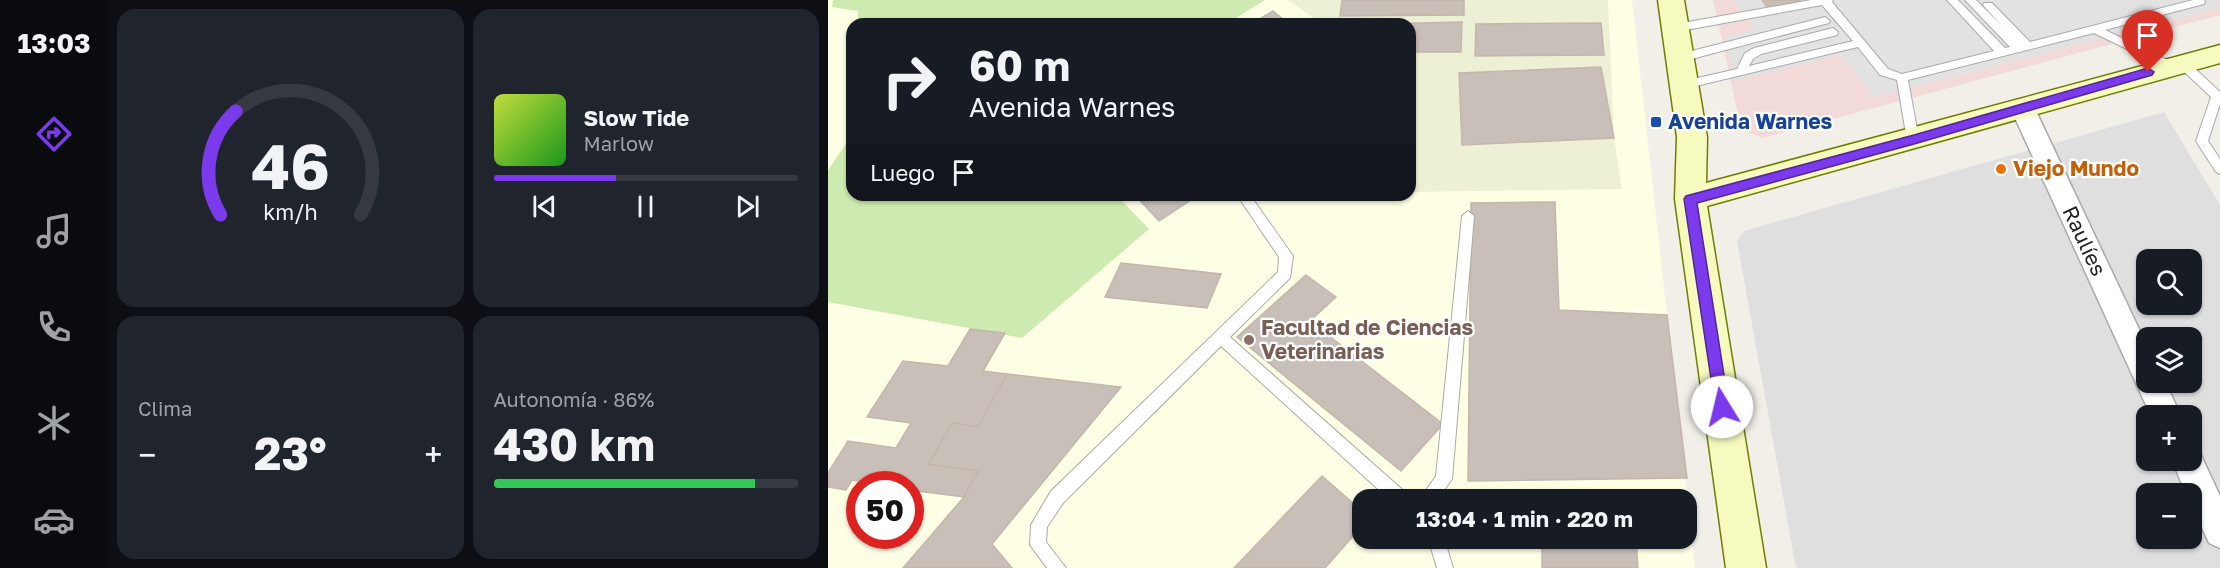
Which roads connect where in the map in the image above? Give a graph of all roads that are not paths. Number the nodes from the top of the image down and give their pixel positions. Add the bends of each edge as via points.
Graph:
1 (1671, 0) edge
2 (1826, 0) edge
3 (1952, 0) edge
4 (1970, 0) edge
5 (1983, 0) edge
6 (2198, 0) edge
7 (1825, 21) dead end
8 (1676, 28) junction
9 (2095, 28) junction
10 (1833, 32) dead end
11 (1861, 43) junction
12 (2023, 47) junction
13 (2002, 52) junction
14 (2220, 54) edge
15 (2176, 65) junction
16 (1682, 71) junction
17 (1741, 71) junction
18 (1902, 78) junction
19 (2022, 107) junction
20 (1914, 140) junction
21 (2220, 169) edge
22 (1690, 199) junction
23 (1247, 201) edge
24 (1468, 216) dead end
25 (1221, 337) junction
26 (2136, 353) edge
27 (2192, 471) edge
28 (1390, 489) edge
29 (1436, 489) edge
30 (2220, 532) edge
31 (1439, 549) edge
32 (1058, 568) edge
33 (1445, 568) edge
34 (1746, 568) edge

1 - 8 main road
2 - 8 lane
2 - 11 lane
3 - 13 lane
4 - 12 lane
5 - 12 lane
6 - 9 lane
7 - 16 lane
8 - 16 main road
9 - 12 lane
9 - 15 lane
10 - 17 lane via 1758,51 1749,56
11 - 17 lane
11 - 18 lane via 1884,72
12 - 13 lane
13 - 18 lane
14 - 15 main road
15 - 19 main road
15 - 21 lane via 2217,96 2202,141
16 - 17 lane
16 - 22 main road via 1692,137
18 - 20 lane
19 - 20 main road
19 - 26 street, Raulíes
20 - 22 main road
22 - 34 main road
23 - 25 lane via 1286,256 1285,274
24 - 29 lane via 1444,479
25 - 28 lane
25 - 32 lane via 1057,497 1038,525 1038,545
27 - 30 street
31 - 33 lane

